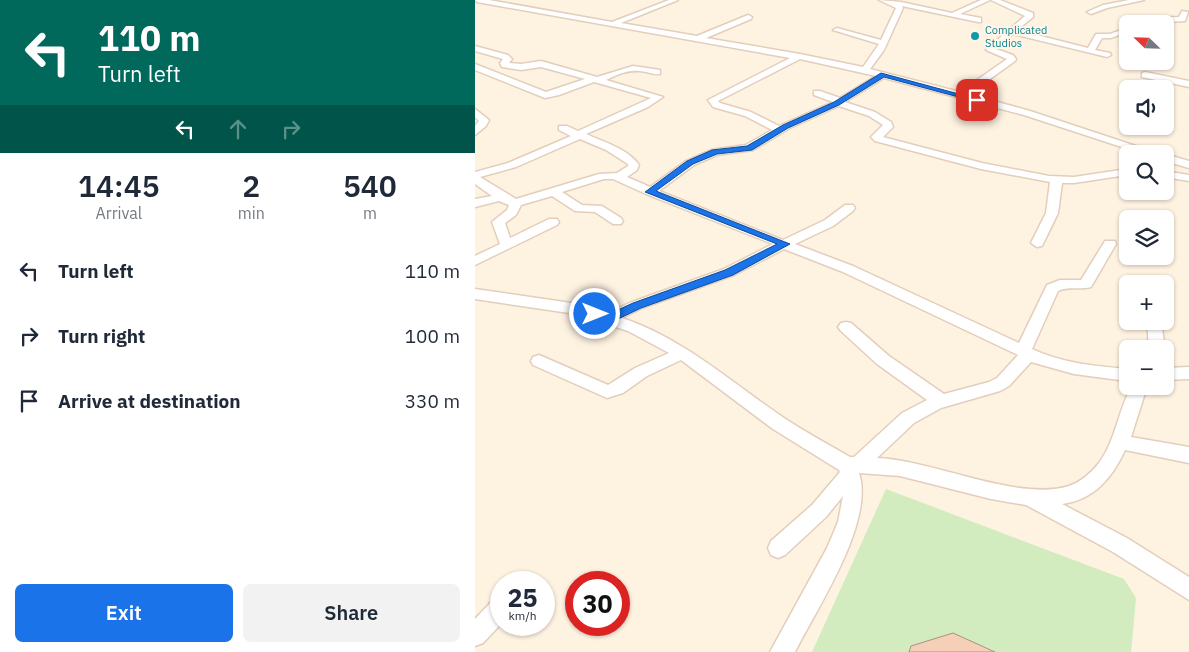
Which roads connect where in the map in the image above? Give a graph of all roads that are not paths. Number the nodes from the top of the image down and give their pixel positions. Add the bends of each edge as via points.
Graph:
1 (477, 0) edge
2 (675, 0) edge
3 (882, 0) edge
4 (987, 0) edge
5 (993, 0) edge
6 (1141, 0) edge
7 (902, 3) edge
8 (1091, 12) dead end
9 (1184, 12) dead end
10 (955, 14) junction
11 (748, 17) dead end
12 (1174, 19) edge
13 (978, 20) dead end
14 (613, 23) junction
15 (837, 30) dead end
16 (1010, 31) junction
17 (1119, 33) edge
18 (700, 38) junction
19 (883, 43) junction
20 (475, 48) edge
21 (489, 52) junction
22 (1090, 52) junction
23 (799, 56) junction
24 (1107, 56) dead end
25 (475, 58) edge
26 (475, 67) edge
27 (865, 70) junction
28 (657, 72) dead end
29 (883, 75) junction
30 (1145, 75) dead end
31 (595, 79) junction
32 (1189, 84) edge
33 (817, 93) dead end
34 (962, 96) junction
35 (839, 102) junction
36 (475, 112) edge
37 (563, 128) dead end
38 (779, 130) junction
39 (475, 132) edge
40 (577, 135) junction
41 (1128, 145) edge
42 (1174, 160) edge
43 (1189, 165) edge
44 (1119, 173) edge
45 (1174, 176) edge
46 (475, 177) edge
47 (619, 178) junction
48 (1189, 178) edge
49 (1056, 180) junction
50 (554, 192) junction
51 (650, 192) junction
52 (502, 197) junction
53 (475, 203) edge
54 (516, 203) junction
55 (849, 208) dead end
56 (617, 221) dead end
57 (553, 222) dead end
58 (1037, 243) dead end
59 (785, 244) junction
60 (1110, 244) dead end
61 (507, 246) junction
62 (475, 261) edge
63 (475, 294) edge
64 (610, 318) junction
65 (846, 327) dead end
66 (682, 353) junction
67 (1026, 353) junction
68 (539, 362) dead end
69 (1189, 373) edge
70 (1119, 374) edge
71 (1174, 374) edge
72 (1136, 395) edge
73 (943, 402) junction
74 (1120, 442) junction
75 (1189, 455) edge
76 (851, 468) junction
77 (1032, 498) junction
78 (778, 548) dead end
79 (1189, 589) edge
80 (490, 619) edge
81 (475, 635) edge
82 (783, 652) edge

1 - 14 street
2 - 14 street
3 - 7 street
4 - 10 street
5 - 16 street via 1030,14
6 - 8 street via 1105,6
7 - 10 street
7 - 19 street
9 - 12 street via 1182,19
10 - 13 street
11 - 18 street
14 - 18 street
15 - 19 street
16 - 22 street
16 - 34 street via 991,50 1012,59
17 - 22 street via 1099,36
18 - 23 street
19 - 27 street
20 - 21 street
21 - 25 street
21 - 31 street via 507,58 505,65 521,68 541,64
22 - 24 street
23 - 27 street
23 - 38 street via 713,100
26 - 31 street via 545,95
27 - 29 street
28 - 31 street via 631,67
29 - 34 street
29 - 35 street
30 - 32 street
31 - 40 street via 658,99
33 - 35 street
34 - 41 street
35 - 38 street
35 - 49 street via 872,114 888,124 877,135 879,139 981,166
36 - 39 street via 484,120
37 - 40 street
38 - 51 street via 749,148 703,156 676,171
40 - 46 street via 505,168
40 - 47 street via 610,148 632,162 633,168
42 - 43 street
44 - 49 street
45 - 48 street
46 - 52 street
47 - 50 street via 603,176
47 - 51 street
49 - 58 street via 1056,205
50 - 54 street
50 - 56 street via 573,206 598,209
51 - 59 street
52 - 53 street
52 - 54 street
54 - 61 street via 512,212 498,222
55 - 59 street via 829,223
57 - 61 street
59 - 64 street via 722,275
59 - 67 street via 879,282
60 - 67 street via 1086,284 1061,284 1051,288
61 - 62 street
63 - 64 street via 563,307
64 - 66 street
65 - 73 street via 883,360
66 - 68 street via 607,392
66 - 76 street via 779,424
67 - 70 street via 1065,367
67 - 73 street via 1003,382
69 - 71 street
72 - 74 street
73 - 76 street via 908,418
74 - 75 street
74 - 77 street via 1098,479 1080,491 1058,497
76 - 77 street via 897,468
76 - 78 street via 819,511
76 - 82 street via 853,494 848,522 835,554
77 - 79 street via 1121,545
80 - 81 street

